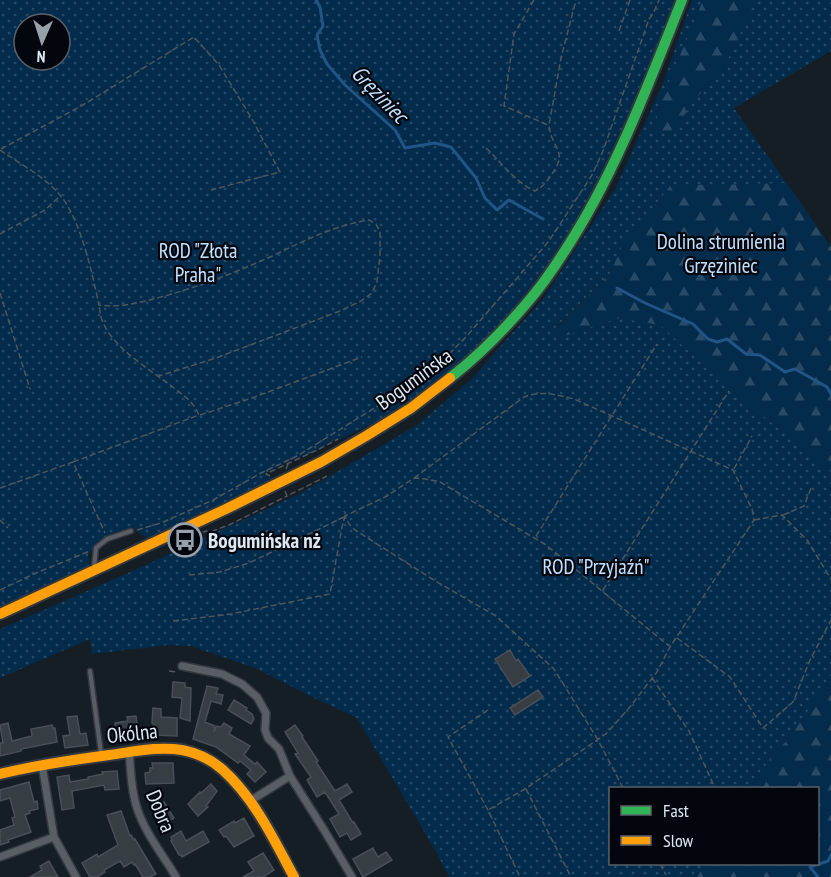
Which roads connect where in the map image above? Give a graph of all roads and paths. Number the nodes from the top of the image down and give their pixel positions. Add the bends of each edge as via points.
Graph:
1 (534, 0) edge
2 (576, 0) edge
3 (630, 0) edge
4 (659, 0) edge
5 (682, 0) edge
6 (620, 31) dead end
7 (549, 125) junction
8 (486, 148) dead end
9 (0, 150) edge
10 (211, 190) dead end
11 (60, 196) junction
12 (0, 234) edge
13 (0, 293) edge
14 (99, 305) junction
15 (657, 344) dead end
16 (362, 357) dead end
17 (159, 376) junction
18 (30, 389) dead end
19 (729, 391) dead end
20 (199, 415) junction
21 (612, 416) junction
22 (752, 436) dead end
23 (338, 439) dead end
24 (690, 451) junction
25 (73, 462) junction
26 (289, 462) junction
27 (733, 470) junction
28 (283, 474) dead end
29 (327, 476) dead end
30 (275, 478) dead end
31 (414, 478) junction
32 (0, 488) edge
33 (284, 488) dead end
34 (811, 488) dead end
35 (287, 496) junction
36 (344, 511) dead end
37 (782, 515) junction
38 (345, 516) junction
39 (0, 520) edge
40 (754, 520) junction
41 (8, 528) dead end
42 (103, 528) dead end
43 (131, 531) joint
44 (535, 538) junction
45 (178, 543) dead end
46 (96, 548) junction
47 (93, 571) junction
48 (189, 575) dead end
49 (831, 579) edge
50 (0, 590) edge
51 (602, 590) junction
52 (0, 614) edge
53 (831, 620) edge
54 (172, 621) dead end
55 (676, 638) junction
56 (670, 647) junction
57 (182, 666) dead end
58 (90, 671) dead end
59 (652, 678) junction
60 (488, 710) dead end
61 (598, 740) junction
62 (129, 753) junction
63 (102, 756) junction
64 (42, 765) junction
65 (0, 774) edge
66 (290, 776) junction
67 (622, 787) edge
68 (714, 787) edge
69 (525, 789) junction
70 (250, 801) junction
71 (488, 810) junction
72 (54, 837) junction
73 (0, 857) edge
74 (661, 865) edge
75 (666, 875) dead end
76 (76, 877) edge
77 (176, 877) edge
78 (294, 877) edge
79 (352, 877) edge
80 (520, 877) edge
81 (571, 877) edge

1 - 7 path via 514,34 504,106
2 - 7 path
3 - 6 path
4 - 43 path via 592,175 549,241 466,337 438,365 297,456 213,500 161,523
5 - 47 street, Bogumińska via 632,126 588,213 528,302 475,358 406,410 319,462
7 - 8 path via 559,164 536,191 508,172
9 - 10 path via 83,105 194,36 219,65 280,172
9 - 11 path via 45,180
11 - 12 path via 45,210
11 - 14 path via 80,235
13 - 18 path
14 - 17 path via 110,334
14 - 17 path via 128,305 173,294 341,226 369,220 376,224 380,232 377,282 372,293 361,301
15 - 21 path
16 - 20 path
17 - 20 path via 195,405
19 - 24 path
20 - 25 path
21 - 24 path
21 - 31 path via 574,399 532,393
21 - 44 path
22 - 27 path
23 - 26 path
24 - 27 path
24 - 51 path
25 - 32 path
25 - 42 path
26 - 28 path
26 - 30 path via 266,474
27 - 40 path
29 - 35 path
31 - 38 path
31 - 44 path via 440,482
33 - 35 path
34 - 37 path via 804,506
35 - 45 path via 229,525
36 - 38 path
37 - 40 path
37 - 49 path via 807,540
38 - 48 path via 249,563 220,572
38 - 54 path via 330,594 231,614
38 - 61 path via 355,530 496,616 554,669
39 - 41 path
40 - 55 path
43 - 46 lane via 107,539
44 - 51 path
46 - 47 lane
46 - 50 path
47 - 52 street, Bogumińska
51 - 56 path
53 - 55 path via 793,702 763,728 730,677
55 - 56 path
56 - 59 path
57 - 66 street via 222,674 252,692 266,713 268,738 279,749
58 - 63 lane
59 - 61 path
59 - 68 path via 689,731
60 - 71 path via 448,737
61 - 67 path
61 - 69 path
62 - 63 street, Okólna
62 - 70 street, Okólna via 173,749 198,754 223,770
62 - 77 street, Dobra via 138,810
63 - 64 street, Okólna
64 - 65 street, Okólna
64 - 72 street
66 - 70 street
66 - 79 street
69 - 71 path
69 - 81 path
70 - 78 street, Okólna
71 - 80 path
72 - 73 street
72 - 76 street
74 - 75 path

